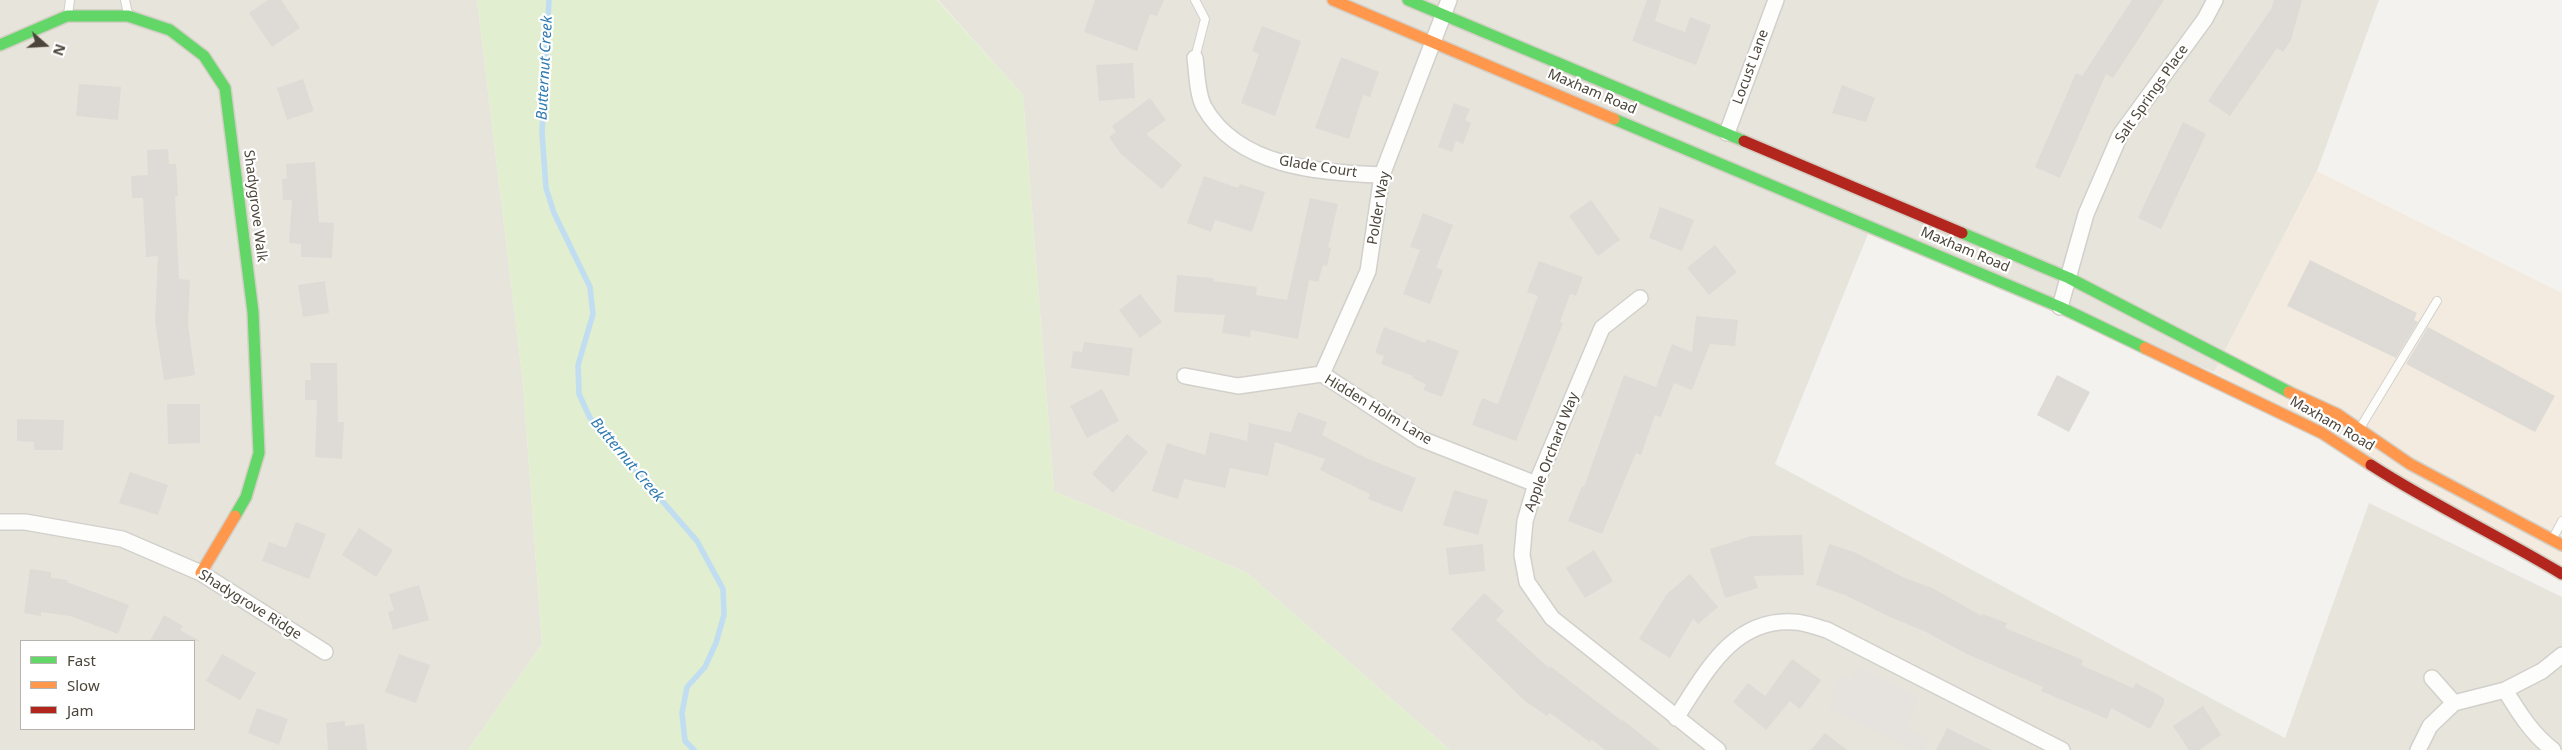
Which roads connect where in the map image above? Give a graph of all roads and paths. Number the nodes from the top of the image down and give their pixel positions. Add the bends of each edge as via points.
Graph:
1 (70, 0) edge
2 (125, 0) edge
3 (1196, 0) edge
4 (1333, 0) edge
5 (1408, 0) edge
6 (1449, 0) edge
7 (1776, 0) edge
8 (2215, 0) edge
9 (1445, 15) junction
10 (67, 16) junction
11 (128, 16) junction
12 (1435, 42) junction
13 (0, 44) edge
14 (1195, 58) joint
15 (1726, 134) junction
16 (1382, 175) junction
17 (2069, 278) junction
18 (1640, 298) dead end
19 (2437, 301) dead end
20 (2060, 307) junction
21 (1322, 374) junction
22 (1185, 376) dead end
23 (2359, 430) junction
24 (1536, 484) junction
25 (2562, 520) edge
26 (0, 522) edge
27 (2557, 542) edge
28 (201, 573) junction
29 (2562, 574) edge
30 (325, 652) dead end
31 (2562, 655) edge
32 (2432, 678) dead end
33 (2505, 690) junction
34 (2454, 702) junction
35 (1676, 718) junction
36 (1718, 750) edge
37 (2062, 750) edge
38 (2418, 750) edge
39 (2553, 750) edge

1 - 10 lane
2 - 11 lane
3 - 14 lane via 1204,19
4 - 12 main road, Maxham Road
5 - 9 main road, Maxham Road
6 - 9 street, Polder Way
7 - 15 street, Locust Lane
8 - 17 street, Salt Springs Place via 2205,19 2120,135 2086,214
9 - 12 street, Polder Way
9 - 15 main road, Maxham Road
10 - 11 main road, Shadygrove Walk
10 - 13 main road, Shadygrove Walk
11 - 28 main road, Shadygrove Walk via 170,30 204,56 225,88 253,312 259,453 246,497
12 - 16 street, Polder Way
12 - 20 main road, Maxham Road
14 - 16 street, Glade Court via 1203,105 1223,133 1243,147 1273,160 1304,168
15 - 17 main road, Maxham Road
16 - 21 street, Polder Way via 1368,271
17 - 20 street, Salt Springs Place
17 - 23 main road, Maxham Road via 2260,378 2337,414
18 - 24 street, Apple Orchard Way via 1602,328
19 - 23 lane
20 - 29 main road, Maxham Road via 2322,433 2402,485
21 - 22 street, Hidden Holm Lane via 1238,386
21 - 24 street, Hidden Holm Lane via 1421,439
23 - 27 main road, Maxham Road via 2410,464
24 - 35 street, Apple Orchard Way via 1525,521 1522,555 1528,582 1538,600 1552,618
25 - 27 lane
26 - 28 street, Shadygrove Ridge via 25,522 122,539
28 - 30 street, Shadygrove Ridge
31 - 33 street via 2542,671
32 - 34 street
33 - 34 street
33 - 39 street via 2523,720
34 - 38 street via 2430,726
35 - 36 street, Apple Orchard Way
35 - 37 street via 1709,667 1732,640 1766,624 1794,622 1827,630

